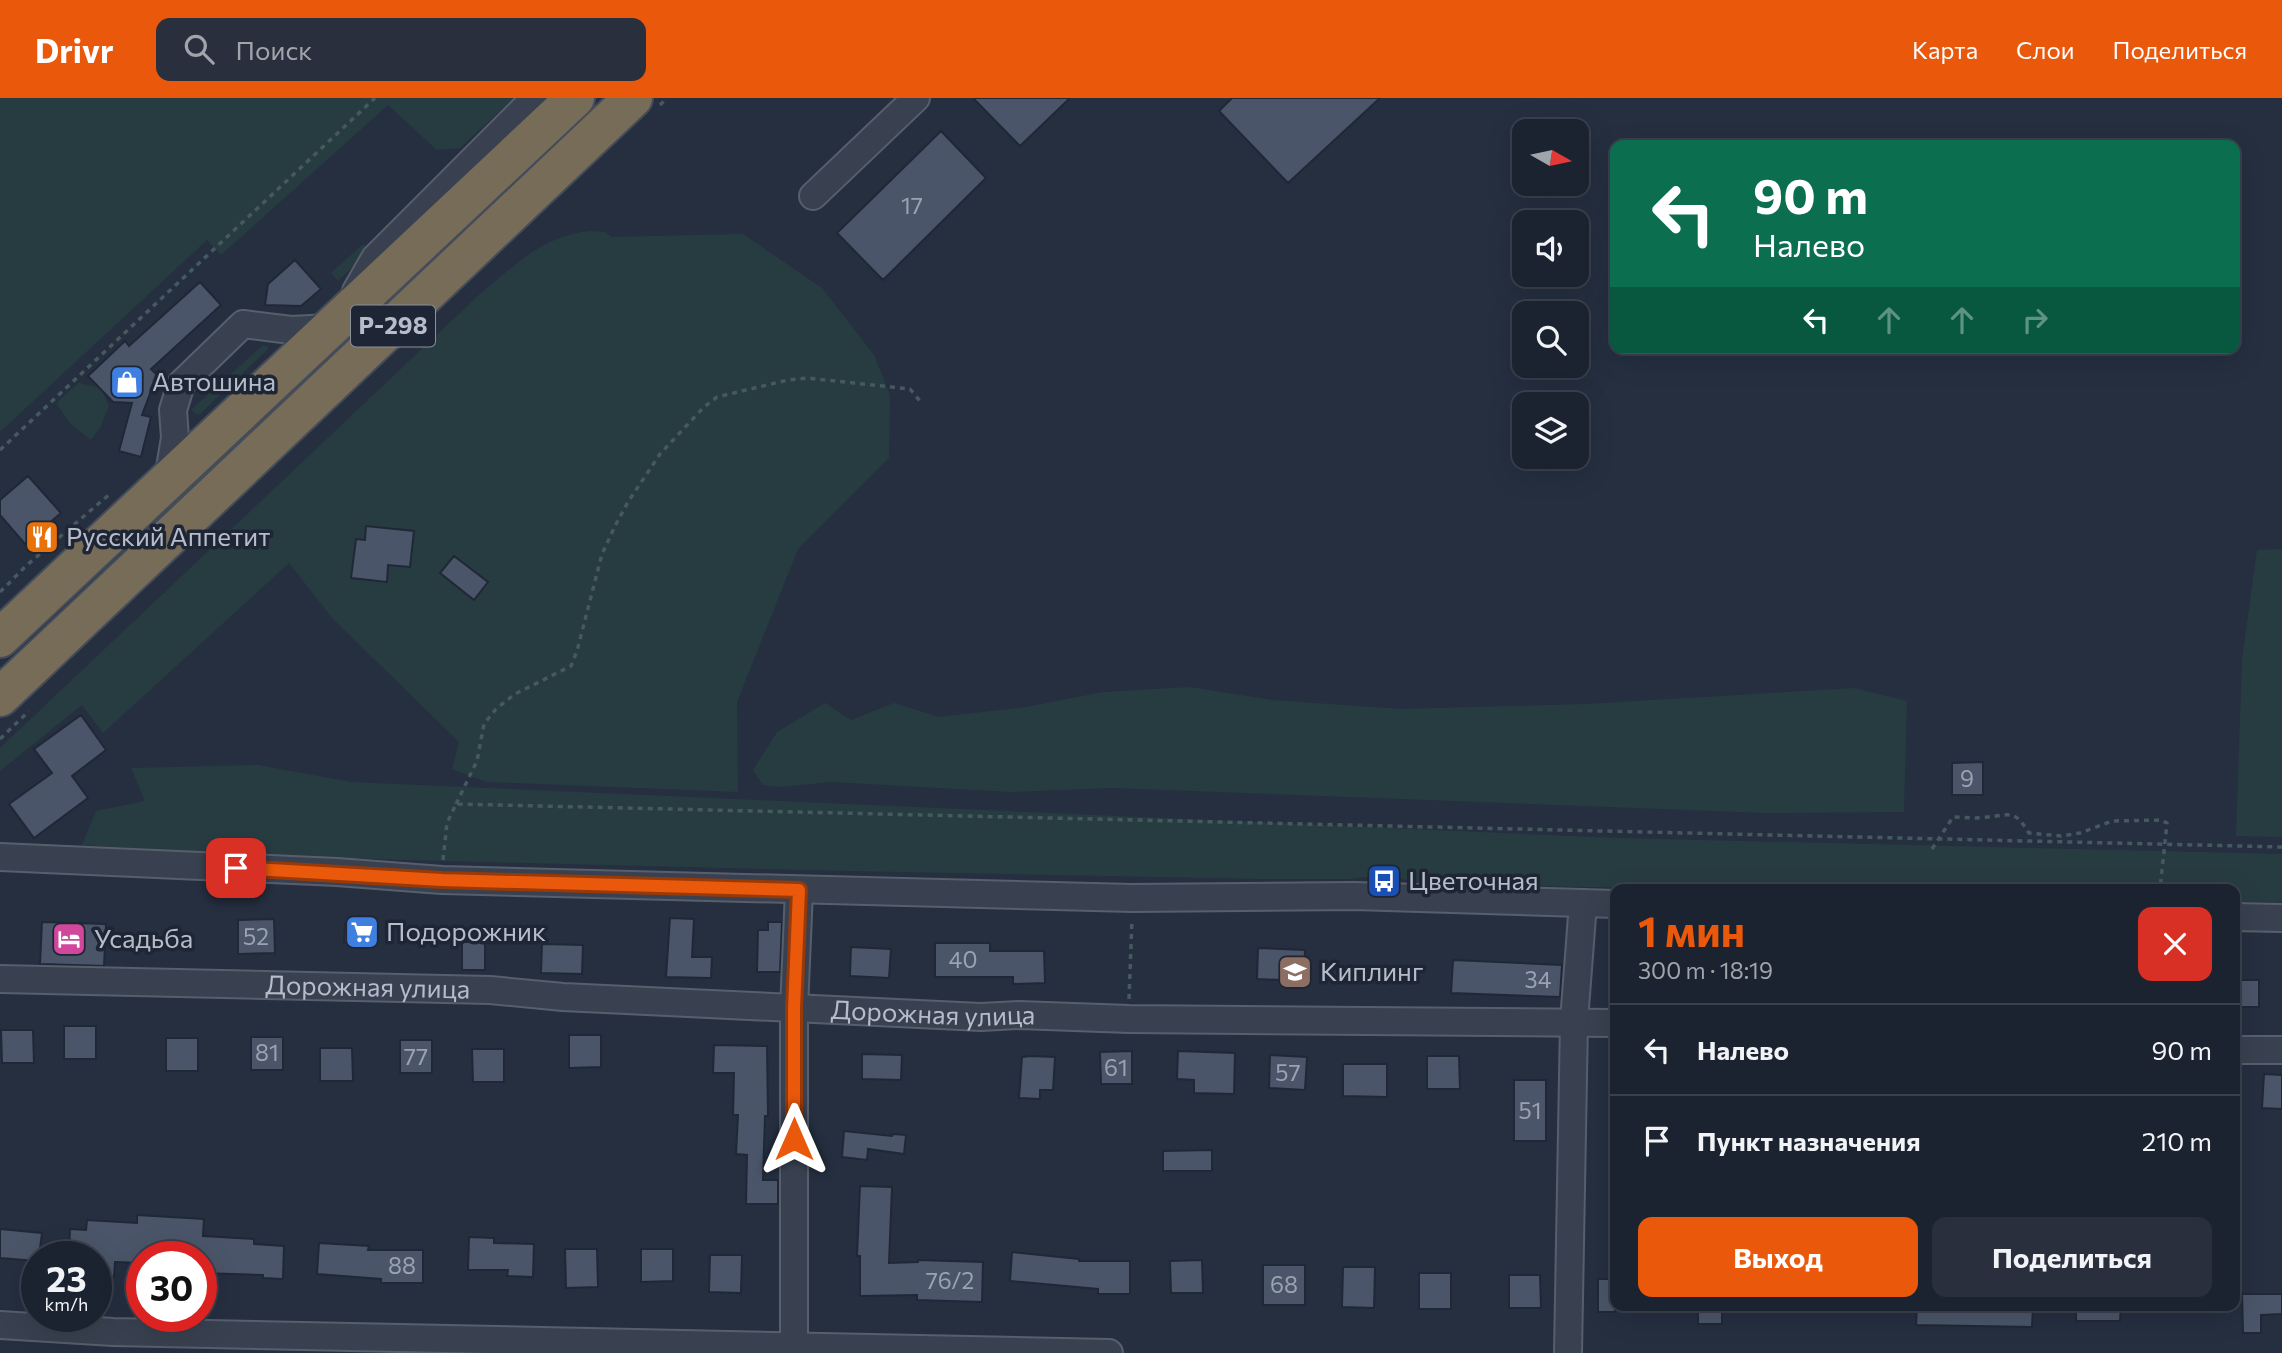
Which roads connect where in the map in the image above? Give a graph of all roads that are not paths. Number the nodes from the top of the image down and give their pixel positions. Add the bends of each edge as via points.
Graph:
1 (535, 98) edge
2 (575, 98) edge
3 (633, 98) edge
4 (916, 98) edge
5 (813, 196) dead end
6 (336, 323) junction
7 (168, 480) junction
8 (0, 638) edge
9 (0, 697) edge
10 (0, 857) edge
11 (799, 890) junction
12 (1583, 903) junction
13 (1610, 904) edge
14 (2240, 917) edge
15 (2282, 918) edge
16 (0, 979) edge
17 (794, 1009) junction
18 (1574, 1021) junction
19 (1610, 1023) edge
20 (2240, 1050) edge
21 (2282, 1050) edge
22 (0, 1325) edge
23 (113, 1342) edge
24 (794, 1350) edge
25 (1109, 1353) edge
26 (1568, 1353) edge

1 - 6 street via 375,258
2 - 6 highway, Р-298
3 - 9 highway, Р-298
4 - 5 street
6 - 7 highway, Р-298
6 - 7 street via 290,330 243,324 181,384 173,410 175,438
7 - 8 highway, Р-298
10 - 11 street via 442,880
11 - 12 street
11 - 17 street
12 - 13 street
12 - 18 street
14 - 15 street
16 - 17 street, Дорожная улица via 490,990
17 - 18 street, Дорожная улица via 981,1017
17 - 24 street
18 - 19 street, Дорожная улица
18 - 26 street
20 - 21 street
22 - 23 street
23 - 24 street
24 - 25 street

